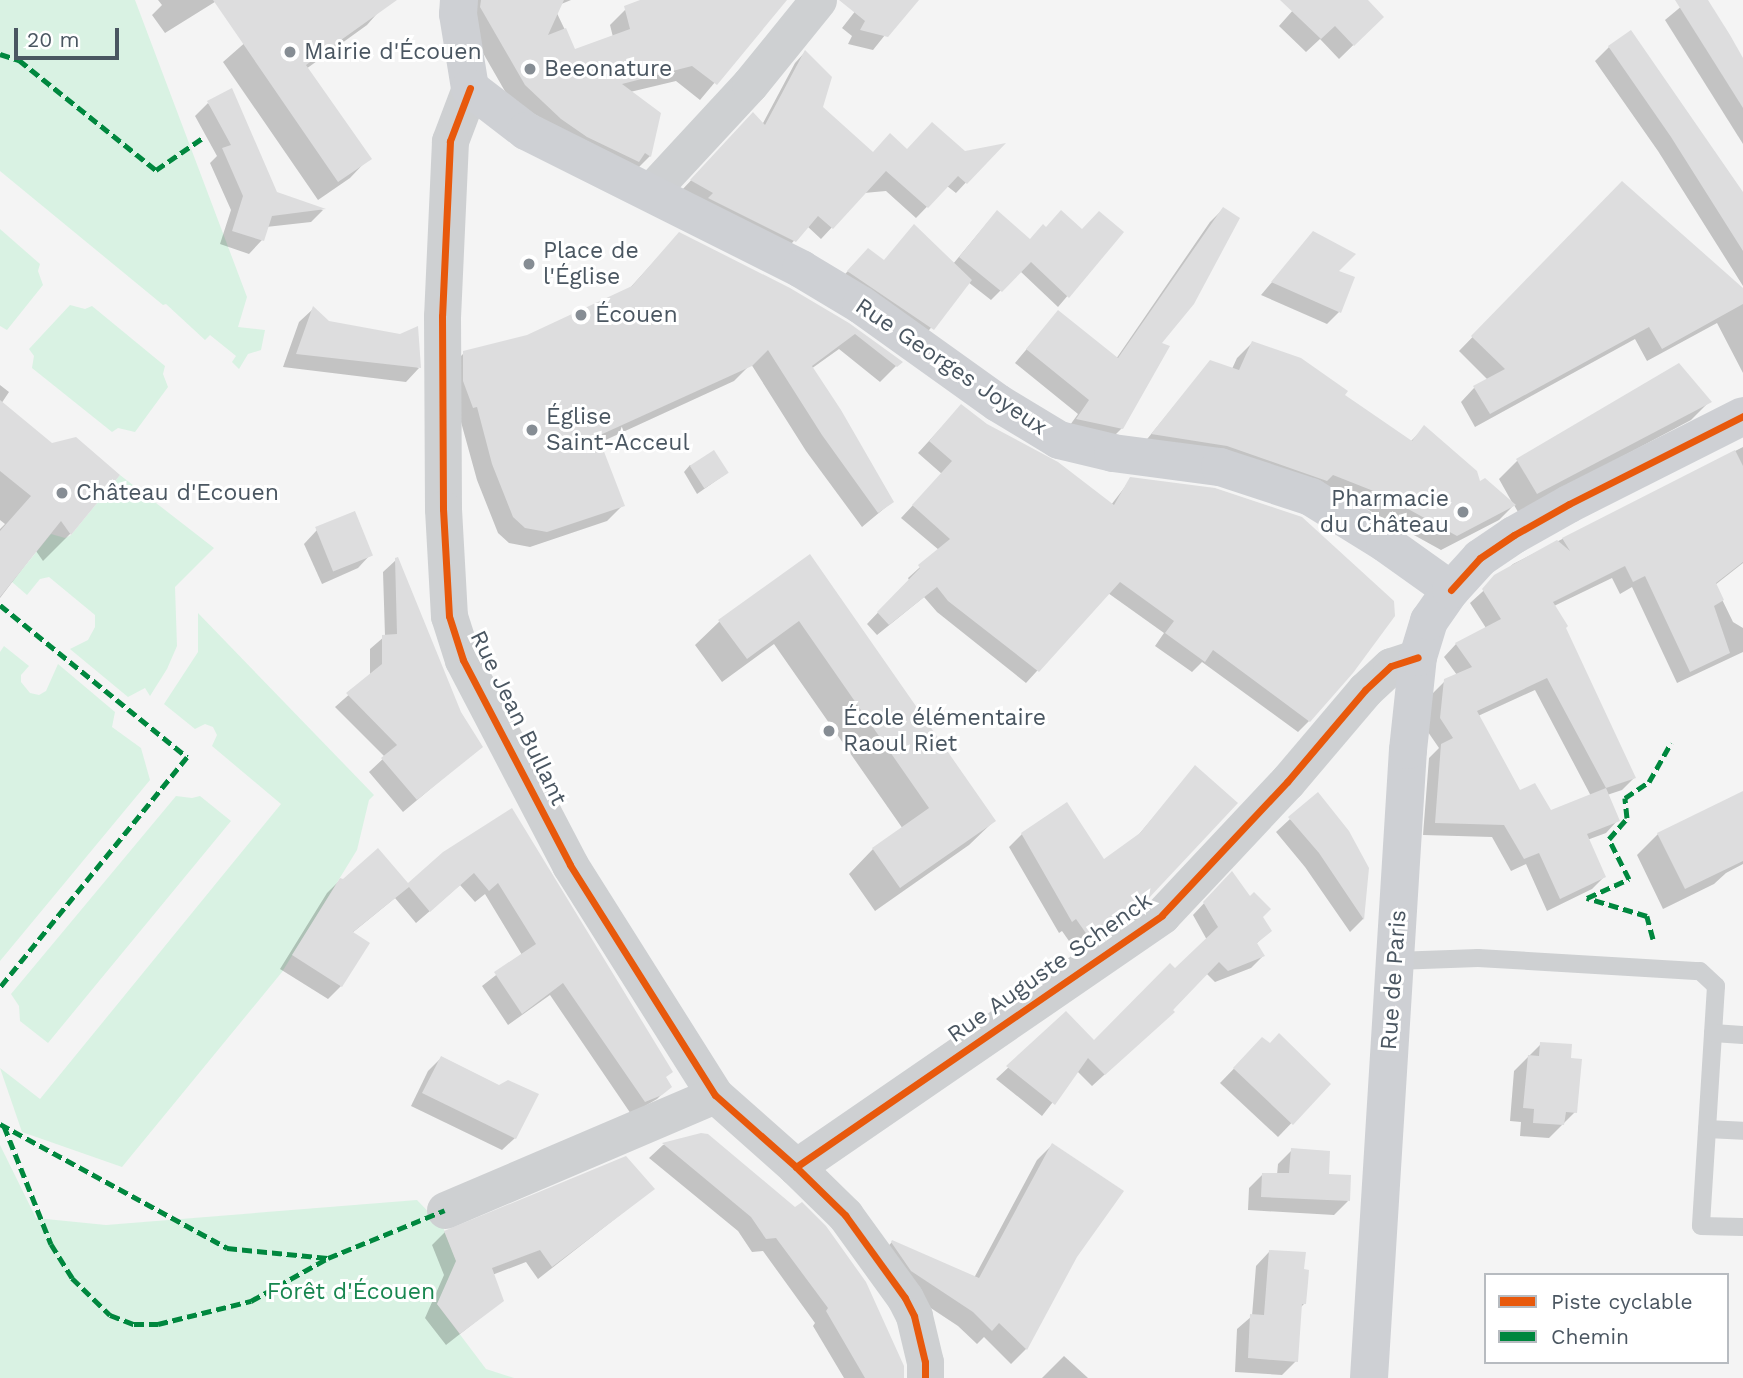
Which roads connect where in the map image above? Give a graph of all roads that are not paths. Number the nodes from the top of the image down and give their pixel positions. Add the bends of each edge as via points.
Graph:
1 (818, 0) edge
2 (458, 7) edge
3 (470, 88) junction
4 (650, 192) junction
5 (1743, 416) edge
6 (1451, 590) junction
7 (1418, 657) junction
8 (1395, 961) junction
9 (1713, 1033) junction
10 (1743, 1035) edge
11 (715, 1095) junction
12 (1707, 1129) junction
13 (1743, 1131) edge
14 (796, 1167) junction
15 (446, 1210) dead end
16 (1743, 1227) edge
17 (925, 1378) edge
18 (1370, 1378) edge

1 - 4 street
2 - 3 main road
3 - 4 main road via 526,131
3 - 11 street, Rue Jean Bullant via 450,141 447,204 442,361 449,616 463,660 570,864
4 - 6 main road, Rue Georges Joyeux via 862,304 998,403 1059,440 1113,453 1220,467 1311,497
5 - 6 main road, Rue de Paris via 1514,535 1480,558
6 - 7 main road, Rue de Paris via 1429,621
7 - 8 main road, Rue de Paris
7 - 14 street, Rue Auguste Schenck via 1391,666 1365,690 1287,782 1162,915
8 - 9 lane via 1478,958 1700,971 1716,986
8 - 18 main road, Rue de Paris
9 - 10 lane
9 - 12 lane
11 - 14 street, Rue Jean Bullant
11 - 15 street
12 - 13 lane
12 - 16 lane via 1702,1226
14 - 17 street, Rue Jean Bullant via 845,1216 905,1298 914,1316

